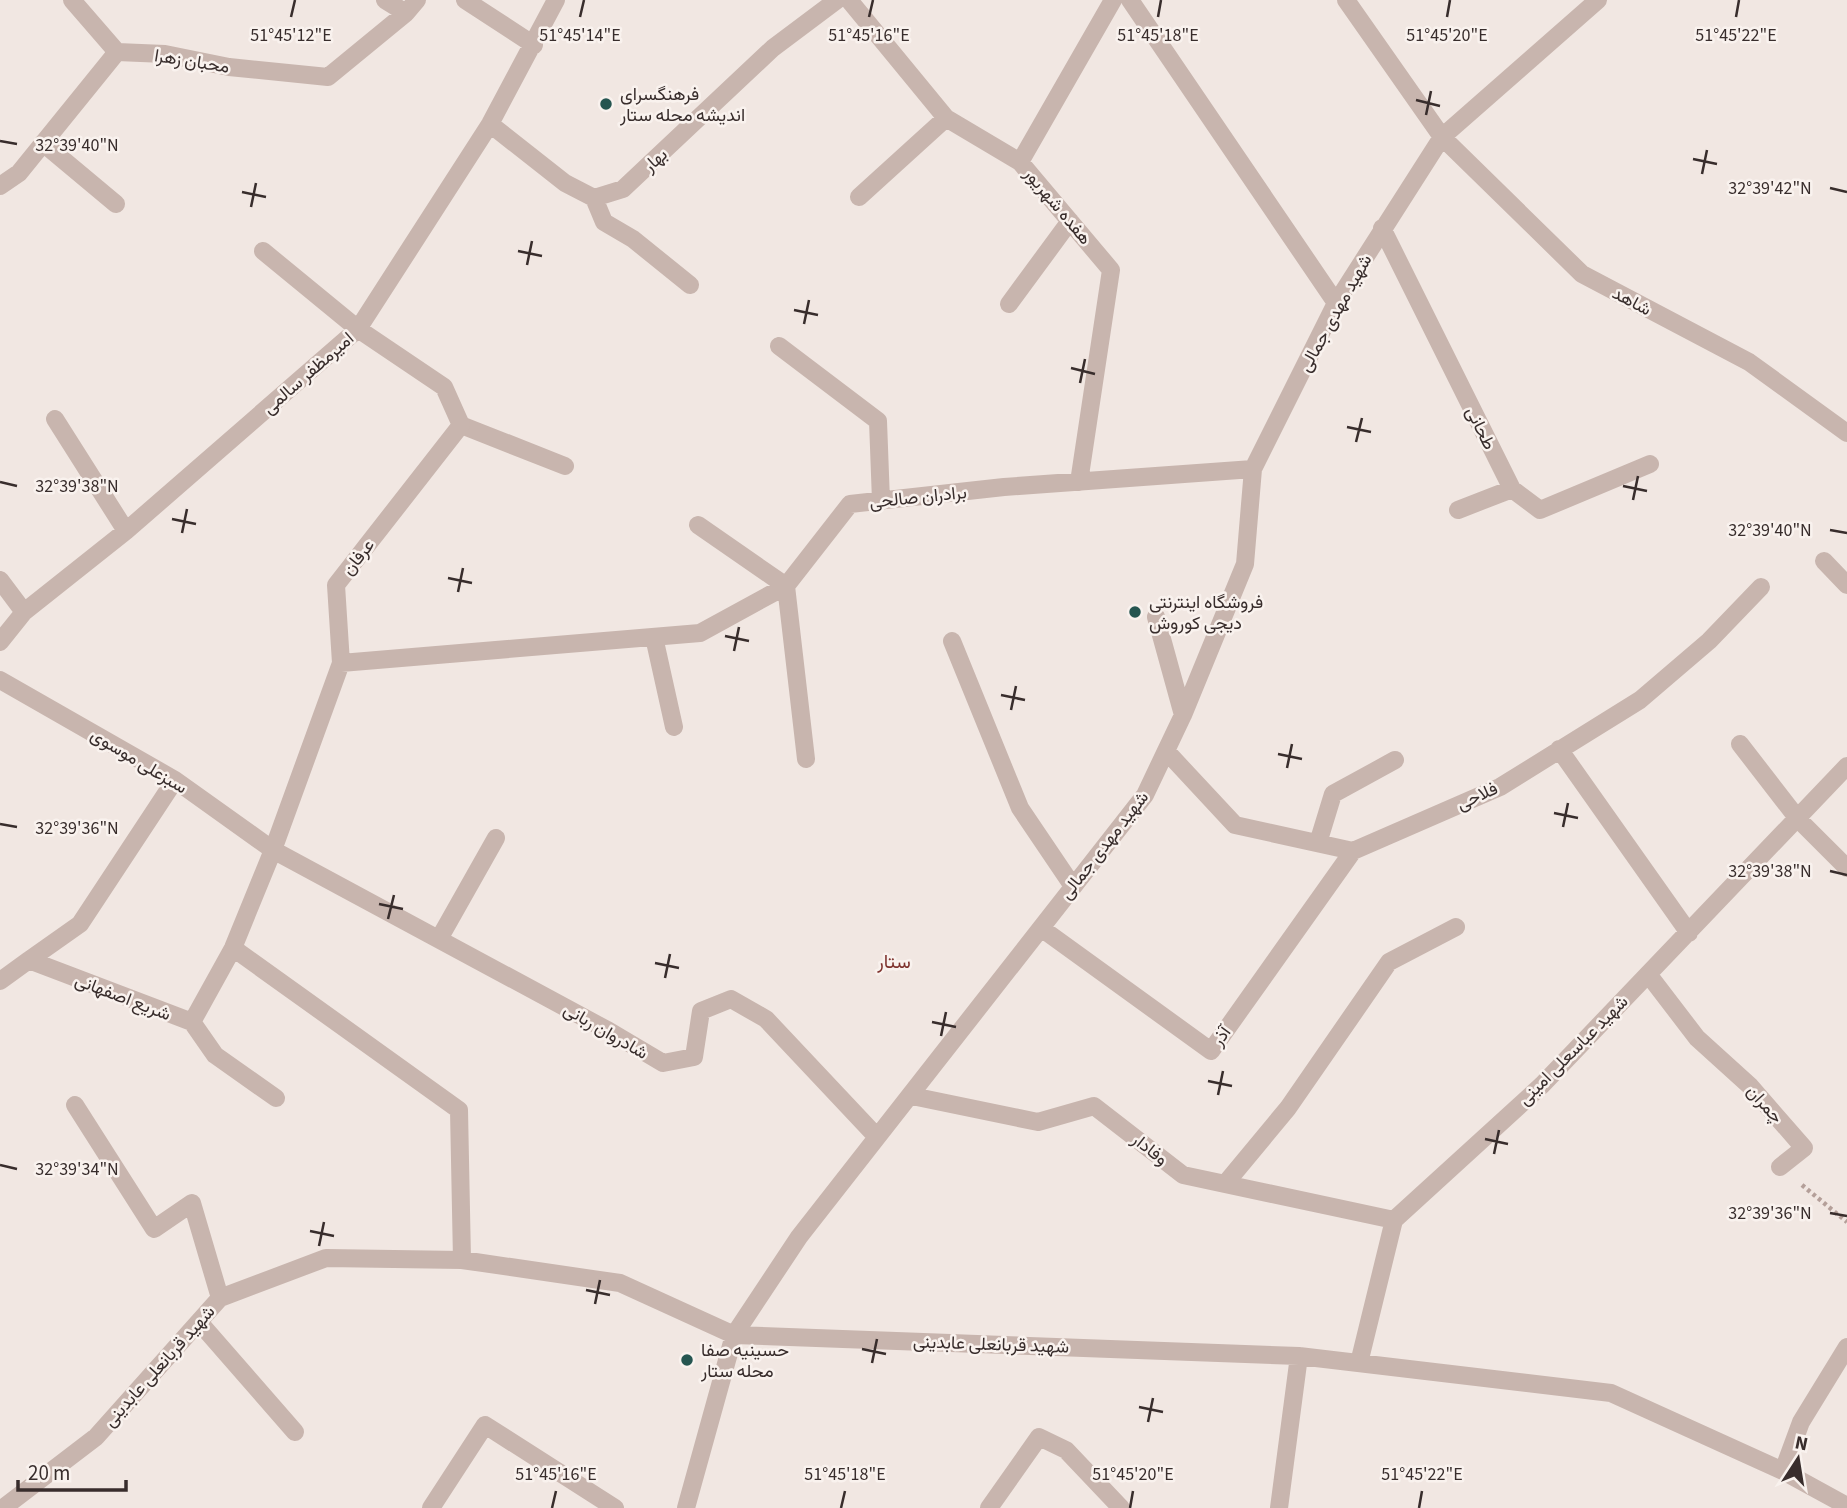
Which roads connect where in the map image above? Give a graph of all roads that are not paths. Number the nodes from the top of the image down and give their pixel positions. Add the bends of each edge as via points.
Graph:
1 (72, 0) edge
2 (385, 0) edge
3 (465, 0) edge
4 (556, 0) edge
5 (837, 0) edge
6 (849, 0) edge
7 (1113, 0) edge
8 (1129, 0) edge
9 (1346, 0) edge
10 (1593, 2) edge
11 (411, 6) edge
12 (534, 45) junction
13 (117, 52) junction
14 (946, 118) junction
15 (490, 124) junction
16 (1442, 137) junction
17 (43, 143) junction
18 (1020, 162) junction
19 (0, 186) edge
20 (859, 197) dead end
21 (594, 198) junction
22 (116, 204) dead end
23 (1070, 221) junction
24 (1382, 228) junction
25 (263, 251) dead end
26 (690, 285) dead end
27 (1336, 303) junction
28 (1009, 304) dead end
29 (358, 329) junction
30 (779, 346) dead end
31 (55, 419) dead end
32 (461, 425) junction
33 (1847, 433) edge
34 (1650, 464) dead end
35 (565, 466) dead end
36 (1253, 469) junction
37 (1079, 482) junction
38 (1512, 489) junction
39 (881, 501) junction
40 (1458, 510) dead end
41 (698, 525) dead end
42 (126, 531) junction
43 (1824, 561) dead end
44 (0, 580) edge
45 (1847, 584) edge
46 (786, 586) junction
47 (1762, 587) dead end
48 (24, 612) junction
49 (1156, 617) dead end
50 (654, 637) junction
51 (952, 641) dead end
52 (0, 642) edge
53 (341, 663) junction
54 (0, 680) edge
55 (1183, 715) junction
56 (674, 727) dead end
57 (1740, 744) dead end
58 (1559, 749) junction
59 (1167, 752) junction
60 (806, 759) dead end
61 (1395, 760) dead end
62 (1847, 766) edge
63 (175, 780) junction
64 (1798, 819) junction
65 (496, 838) dead end
66 (1318, 843) junction
67 (273, 850) junction
68 (1353, 851) junction
69 (1847, 868) edge
70 (1072, 884) junction
71 (1456, 927) dead end
72 (1041, 928) junction
73 (1689, 933) junction
74 (439, 939) junction
75 (233, 948) junction
76 (29, 960) junction
77 (1648, 974) junction
78 (0, 981) edge
79 (192, 1022) junction
80 (912, 1096) junction
81 (276, 1098) dead end
82 (75, 1105) dead end
83 (877, 1137) junction
84 (1780, 1167) road end
85 (1225, 1184) junction
86 (1394, 1220) junction
87 (462, 1260) junction
88 (220, 1298) junction
89 (199, 1322) junction
90 (734, 1335) junction
91 (1847, 1347) edge
92 (1299, 1356) junction
93 (1359, 1363) junction
94 (295, 1432) dead end
95 (1783, 1471) junction
96 (1847, 1506) edge
97 (3, 1508) edge
98 (431, 1508) edge
99 (615, 1508) edge
100 (686, 1508) edge
101 (989, 1508) edge
102 (1121, 1508) edge
103 (1279, 1508) edge

1 - 13 street
2 - 11 street
3 - 12 street
4 - 12 street, امیرمظفر سالمی
5 - 21 street, بهار via 773,48 623,189
6 - 14 street, هفده شهریور
7 - 18 street
8 - 27 street
9 - 16 street, شاهد
10 - 16 street, شهید مهدی جمالی
11 - 13 street, محبان زهرا via 328,77 229,67 165,54
12 - 15 street, امیرمظفر سالمی
13 - 17 street
14 - 18 street, هفده شهریور
14 - 20 street
15 - 21 street via 565,183
15 - 29 street, امیرمظفر سالمی
16 - 24 street, شهید مهدی جمالی
16 - 33 street, شاهد via 1582,274 1749,362
17 - 19 street via 19,173
17 - 22 street
18 - 23 street, هفده شهریور
21 - 26 street via 604,222
23 - 28 street
23 - 37 street, هفده شهریور via 1111,270
24 - 27 street, شهید مهدی جمالی
24 - 38 street, طحانی
25 - 29 street
27 - 36 street, شهید مهدی جمالی
29 - 32 street via 444,387
29 - 42 street, امیرمظفر سالمی
30 - 39 street via 878,421
31 - 42 street
32 - 35 street
32 - 53 street, عرفان via 336,585
34 - 38 street, طحانی via 1540,510
36 - 37 street, برادران صالحی
36 - 55 street, شهید مهدی جمالی via 1245,564
37 - 39 street, برادران صالحی
38 - 40 street
39 - 46 street, برادران صالحی via 850,504
41 - 46 street
42 - 48 street, امیرمظفر سالمی
43 - 45 street
44 - 48 street
46 - 50 street, برادران صالحی via 700,633
46 - 60 street
47 - 58 street, فلاحی via 1709,641 1640,700
48 - 52 street, امیرمظفر سالمی
49 - 55 street
50 - 53 street, برادران صالحی
50 - 56 street
51 - 70 street via 1020,808
53 - 67 street, عرفان
54 - 63 street, سبزعلی موسوی
55 - 59 street, شهید مهدی جمالی
57 - 64 street
58 - 68 street, فلاحی via 1500,787
58 - 73 street
59 - 66 street via 1235,825
59 - 70 street, شهید مهدی جمالی via 1145,795
61 - 66 street via 1333,794
62 - 64 street, شهید عباسعلی امینی
63 - 67 street, سبزعلی موسوی
63 - 76 street via 80,924
64 - 69 street
64 - 73 street, شهید عباسعلی امینی
65 - 74 street
66 - 68 street
67 - 74 street, شادروان ربانی
67 - 75 street, شریع اصفهانی
68 - 72 street, آذر via 1210,1051
70 - 72 street, شهید مهدی جمالی
71 - 85 street via 1389,962 1289,1108
72 - 80 street, شهید مهدی جمالی
73 - 77 street, شهید عباسعلی امینی
74 - 83 street, شادروان ربانی via 663,1063 694,1058 701,1011 731,999 766,1019
75 - 79 street, شریع اصفهانی
75 - 87 street via 459,1110
76 - 78 street
76 - 79 street, شریع اصفهانی
77 - 84 street, چمران via 1698,1038 1804,1148
77 - 86 street, شهید عباسعلی امینی via 1542,1085
79 - 81 street via 215,1055
80 - 83 street, شهید مهدی جمالی
80 - 85 street, وفادار via 1038,1122 1094,1106 1183,1175
82 - 88 street via 154,1229 192,1203
83 - 90 street, شهید مهدی جمالی via 799,1237
85 - 86 street, وفادار
86 - 93 street
87 - 88 street, شهید قربانعلی عابدینی via 326,1258
87 - 90 street, شهید قربانعلی عابدینی via 620,1283
88 - 89 street, شهید قربانعلی عابدینی
89 - 94 street
89 - 97 street, شهید قربانعلی عابدینی via 96,1437
90 - 92 street, شهید قربانعلی عابدینی
90 - 100 street, شهید مهدی جمالی
91 - 95 street via 1801,1422
92 - 93 street, شهید قربانعلی عابدینی
92 - 103 street
93 - 95 street, شهید قربانعلی عابدینی via 1611,1393
95 - 96 street, شهید قربانعلی عابدینی
98 - 99 street via 485,1425
101 - 102 street via 1039,1437 1066,1450

